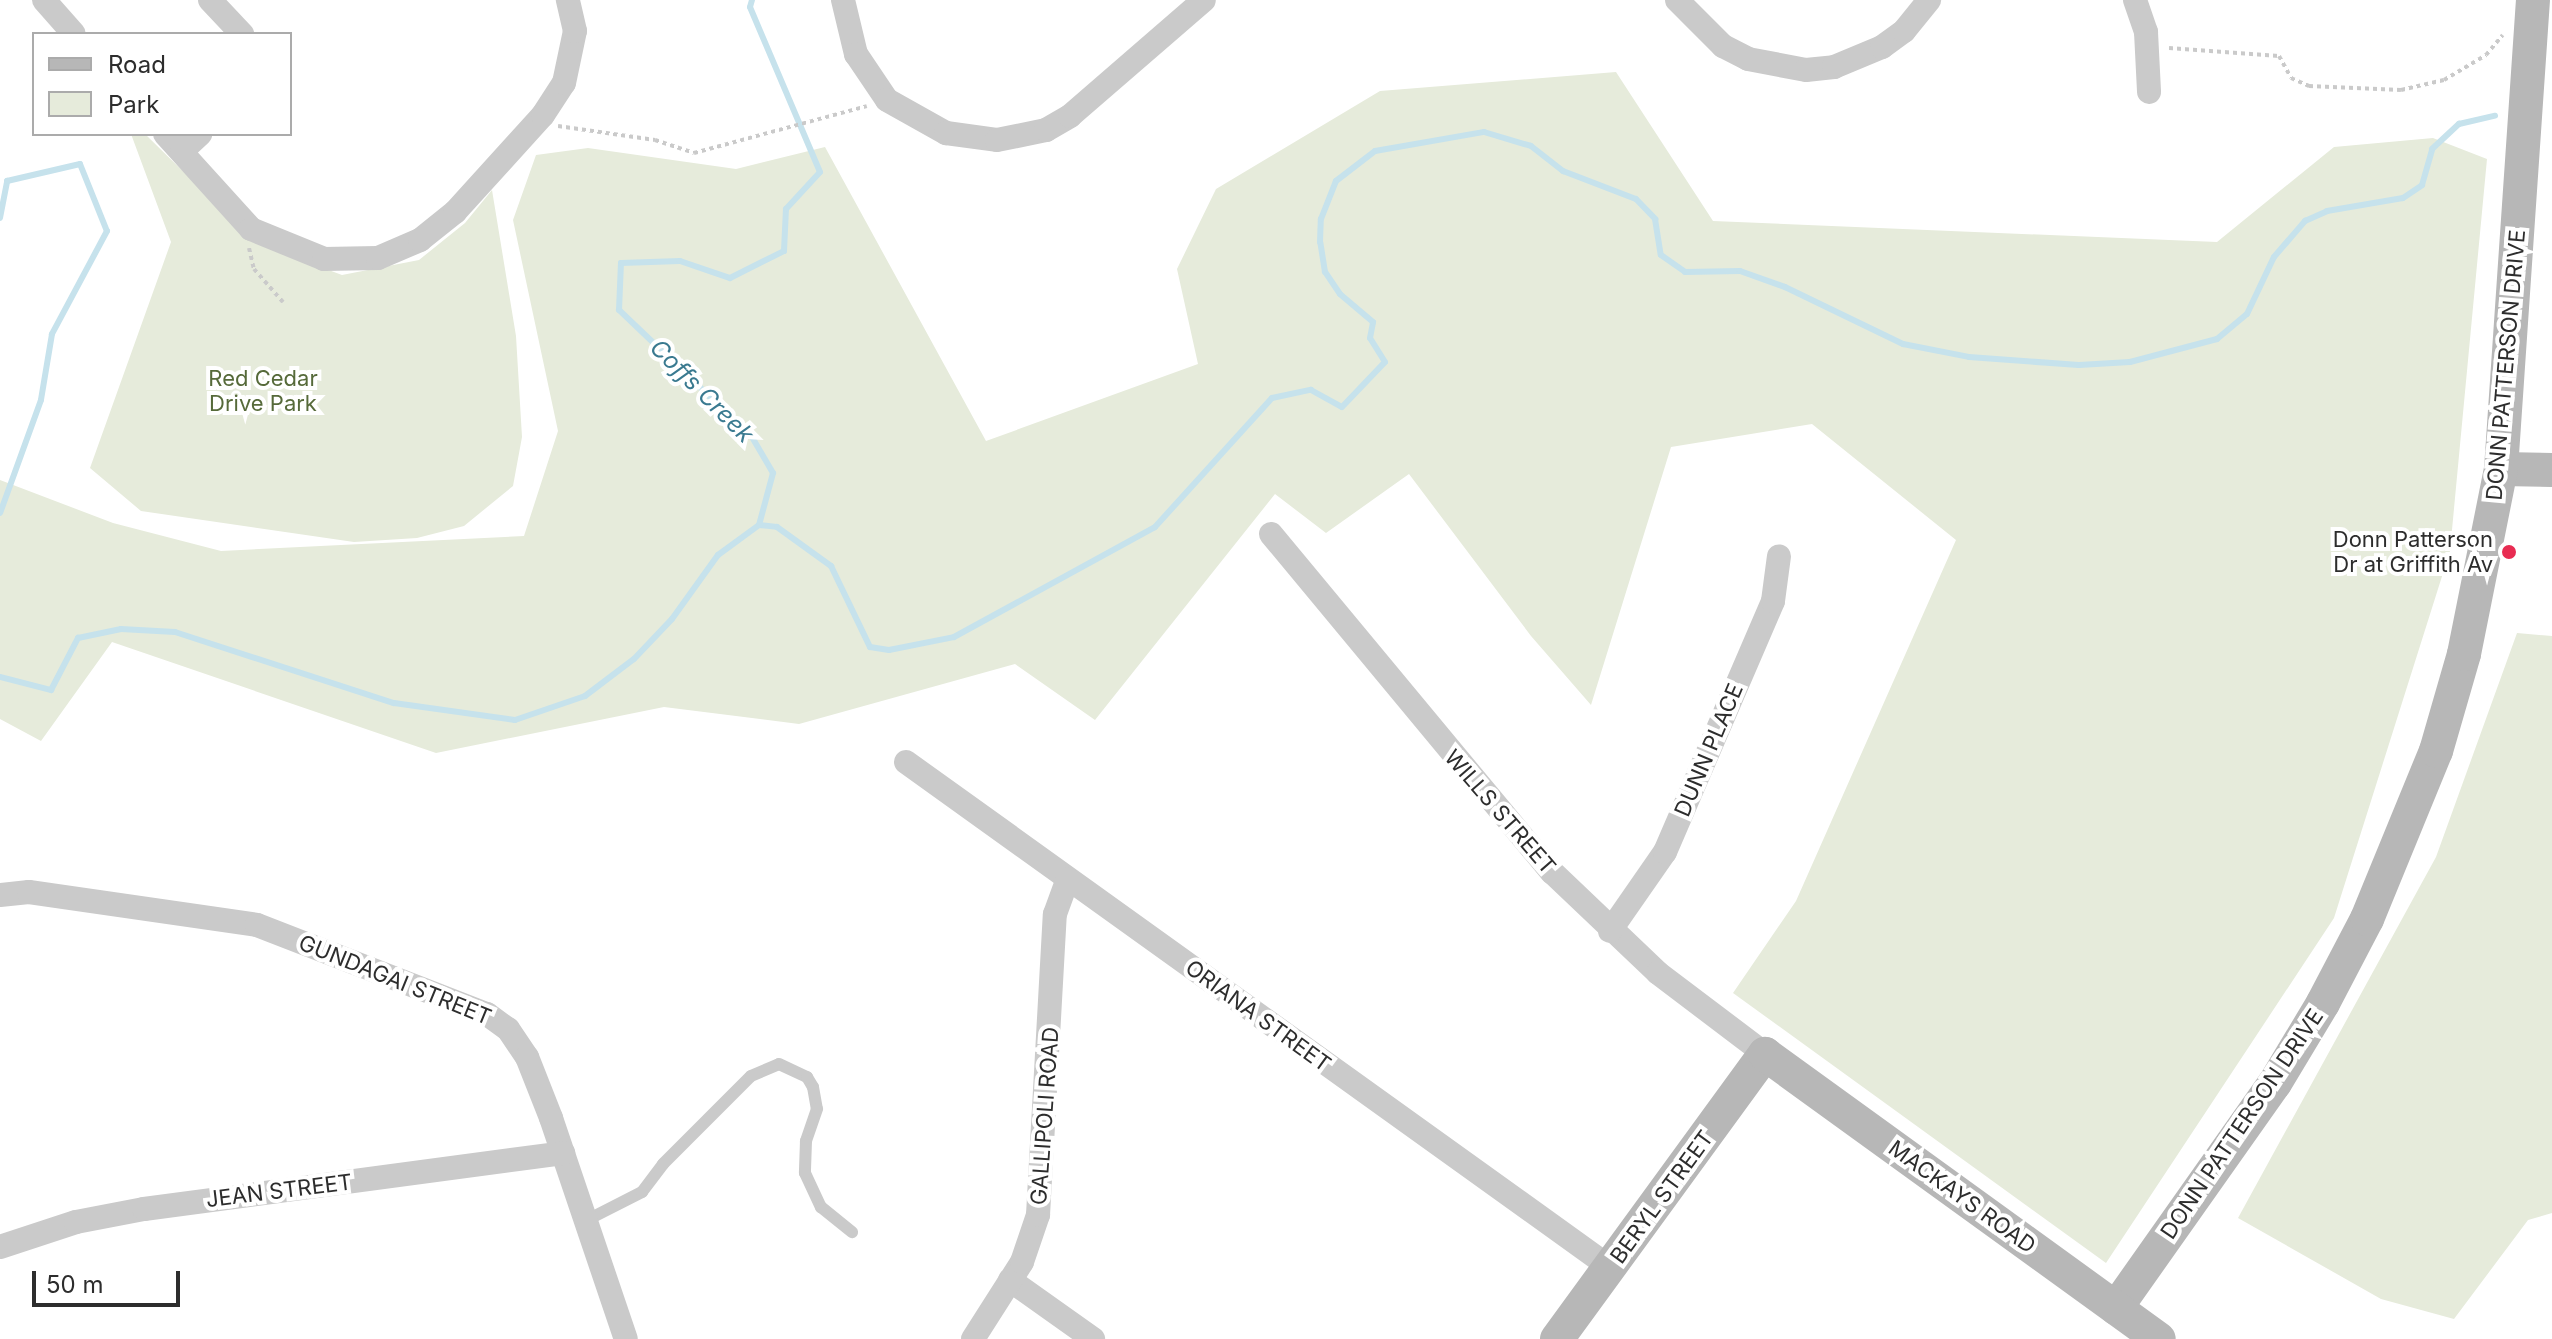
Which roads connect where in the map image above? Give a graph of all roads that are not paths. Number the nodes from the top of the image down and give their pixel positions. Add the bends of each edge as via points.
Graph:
1 (44, 0) edge
2 (210, 0) edge
3 (568, 0) edge
4 (843, 0) edge
5 (1204, 0) edge
6 (1677, 0) edge
7 (1929, 0) edge
8 (2135, 0) edge
9 (2533, 0) edge
10 (72, 32) edge
11 (240, 32) edge
12 (2149, 92) dead end
13 (194, 136) edge
14 (174, 143) edge
15 (2501, 469) junction
16 (2552, 470) edge
17 (1271, 534) dead end
18 (1779, 556) dead end
19 (906, 762) dead end
20 (1068, 879) junction
21 (0, 895) edge
22 (1610, 931) junction
23 (1765, 1054) junction
24 (563, 1153) junction
25 (587, 1220) junction
26 (852, 1232) dead end
27 (0, 1247) edge
28 (1611, 1268) junction
29 (1010, 1280) junction
30 (2116, 1308) junction
31 (626, 1339) edge
32 (973, 1339) edge
33 (1093, 1339) edge
34 (1557, 1339) edge
35 (2159, 1339) edge

1 - 10 street
2 - 11 street
3 - 14 street via 575,31 564,83 543,115 455,212 420,240 378,258 324,259 259,233
4 - 5 street via 856,54 887,100 946,133 997,140 1046,130 1070,116
6 - 7 street via 1723,46 1748,59 1806,70 1834,67 1882,47 1904,31
8 - 12 street
9 - 15 main road, DONN PATTERSON DRIVE
13 - 14 street
15 - 16 main road
15 - 30 main road, DONN PATTERSON DRIVE via 2464,654 2436,751 2367,919 2275,1083
17 - 22 street, WILLS STREET via 1511,828
18 - 22 street, DUNN PLACE via 1773,601 1665,852
19 - 20 street, ORIANA STREET
20 - 28 street, ORIANA STREET
20 - 29 street, GALLIPOLI ROAD via 1055,914 1043,1187 1030,1243
21 - 24 street, GUNDAGAI STREET via 29,892 257,925 487,1014 508,1029 527,1057
22 - 23 street, WILLS STREET
23 - 28 main road, BERYL STREET
23 - 30 main road, MACKAYS ROAD
24 - 25 street, GUNDAGAI STREET
24 - 27 street, JEAN STREET via 144,1209 76,1222
25 - 26 lane via 642,1192 751,1076 779,1064 807,1077 813,1087 817,1109 806,1141 805,1173 821,1207
25 - 31 street, GUNDAGAI STREET
28 - 34 main road, BERYL STREET
29 - 32 street, GALLIPOLI ROAD
29 - 33 street
30 - 35 main road, MACKAYS ROAD

